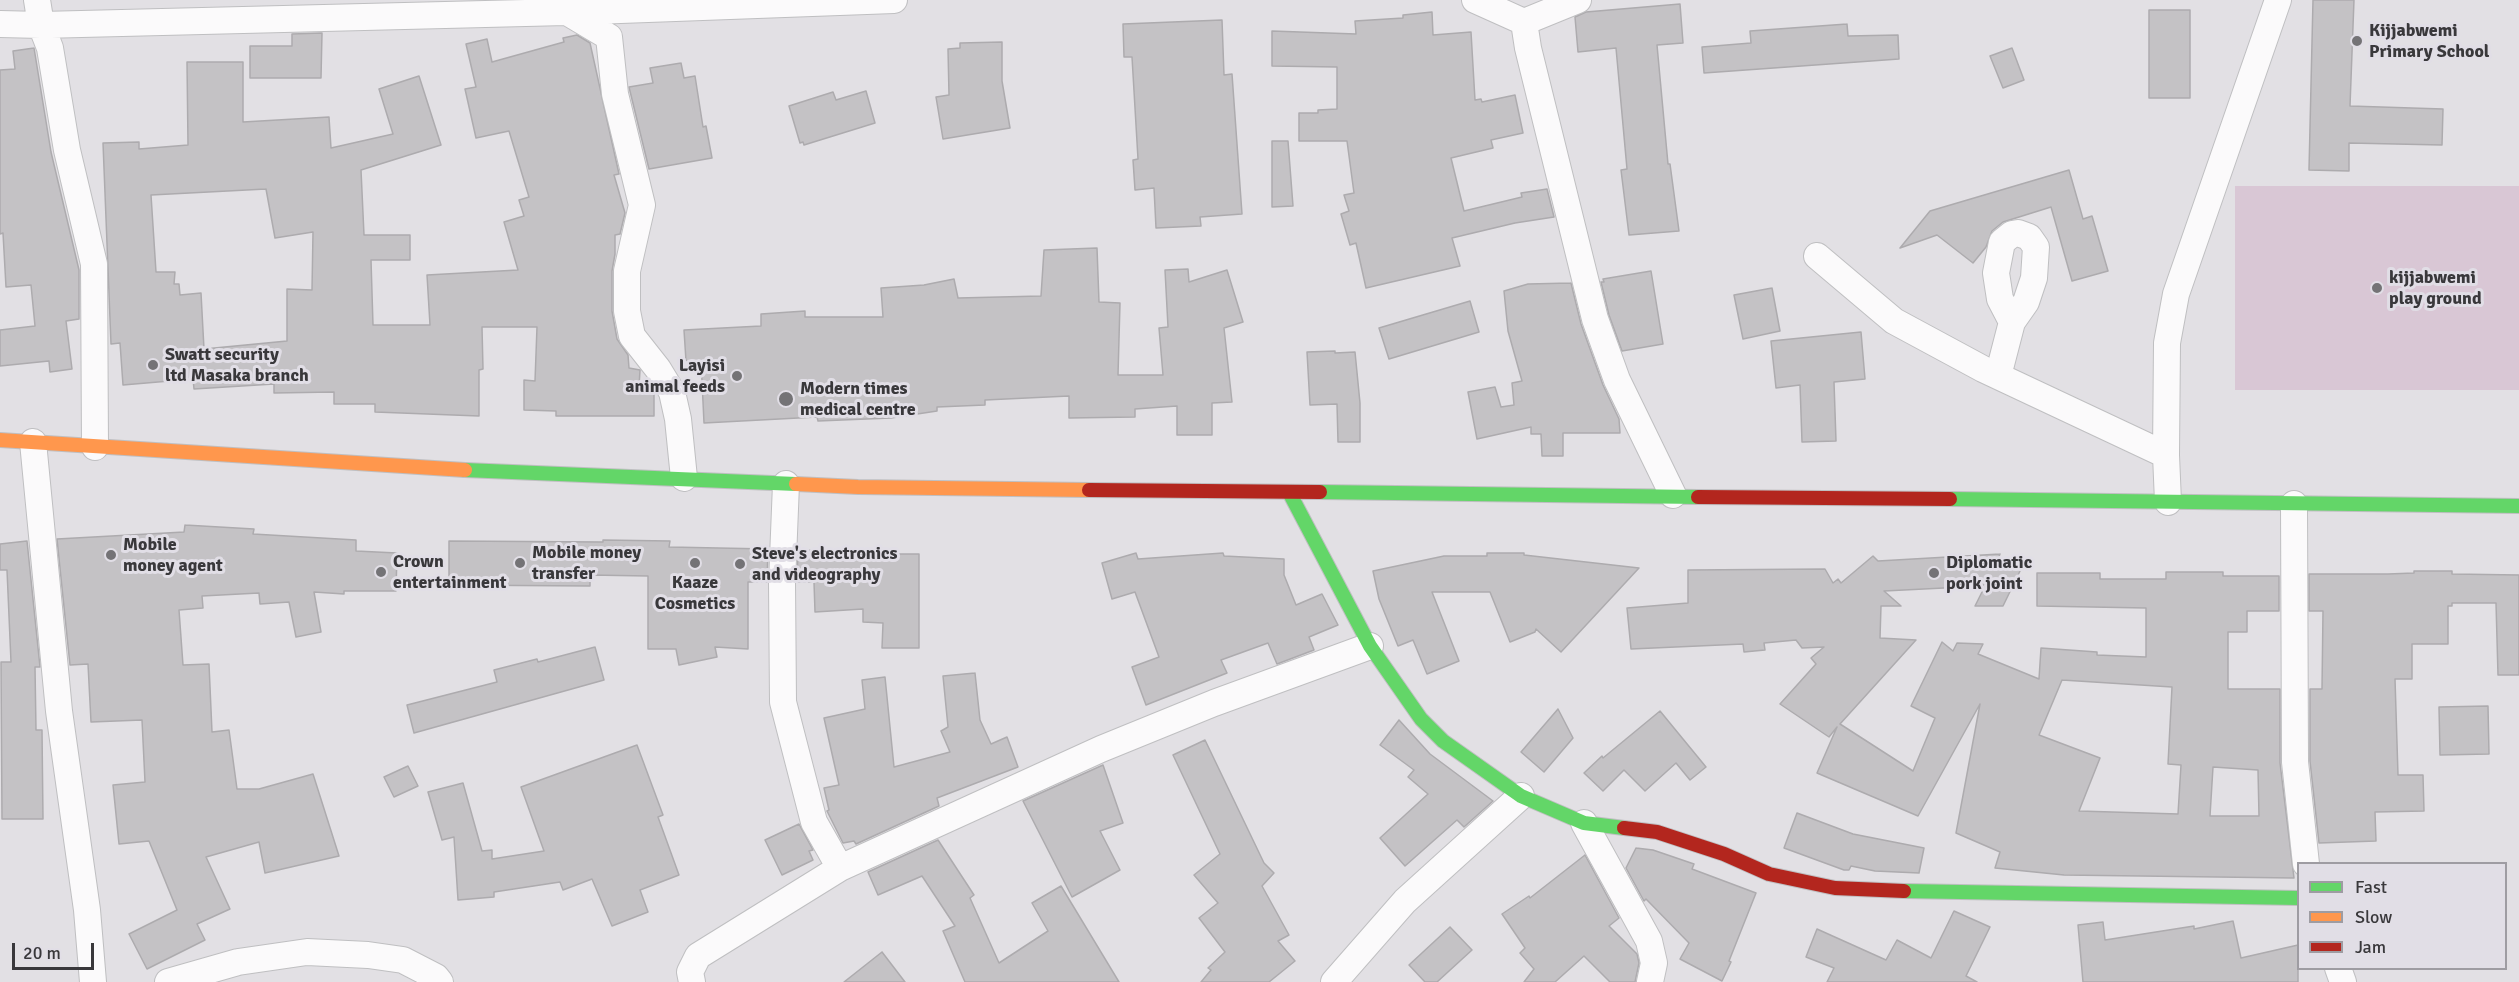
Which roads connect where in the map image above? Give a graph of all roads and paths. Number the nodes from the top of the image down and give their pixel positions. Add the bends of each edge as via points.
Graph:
1 (37, 0) edge
2 (894, 0) edge
3 (1475, 0) edge
4 (1578, 0) edge
5 (2278, 0) edge
6 (566, 12) junction
7 (1524, 22) junction
8 (0, 24) edge
9 (40, 25) junction
10 (1817, 256) dead end
11 (2012, 322) dead end
12 (1998, 376) junction
13 (0, 440) edge
14 (33, 442) junction
15 (95, 447) junction
16 (2166, 455) junction
17 (684, 478) junction
18 (786, 484) junction
19 (1289, 492) junction
20 (1673, 495) junction
21 (2168, 502) junction
22 (2294, 504) junction
23 (2519, 506) edge
24 (1370, 646) junction
25 (1521, 796) junction
26 (1584, 823) junction
27 (2306, 862) edge
28 (840, 868) junction
29 (2297, 898) edge
30 (93, 982) edge
31 (168, 982) edge
32 (441, 982) edge
33 (692, 982) edge
34 (1334, 982) edge
35 (1650, 982) edge

1 - 9 street
2 - 6 street
3 - 7 street
4 - 7 street
5 - 16 street via 2176,294 2168,343
6 - 9 street
6 - 17 street via 609,37 615,94 642,205 627,271 627,311 632,336 672,392
7 - 20 street via 1595,319 1617,380
8 - 9 street
9 - 15 street via 50,48 67,150 94,264
10 - 12 street via 1894,321
11 - 12 street
12 - 16 street
13 - 14 main road
14 - 15 main road
14 - 30 street via 59,711 87,910
15 - 17 main road via 405,468
16 - 21 street
17 - 18 main road
18 - 19 main road
18 - 28 street via 783,702 814,822
19 - 20 main road
19 - 24 main road
20 - 21 main road
21 - 22 main road
22 - 23 main road
22 - 27 street via 2295,762
24 - 25 main road via 1420,719 1443,741
24 - 28 street via 1101,749
25 - 26 main road
25 - 34 street via 1405,901
26 - 29 main road via 1657,832 1769,874 1834,888
26 - 35 street via 1649,941 1654,963
28 - 33 street via 698,956 690,972
31 - 32 street via 238,962 307,952 403,960

